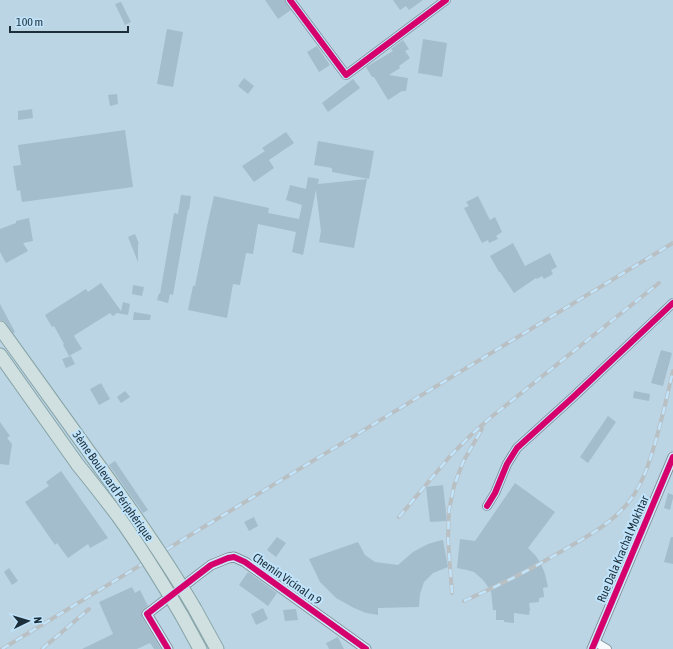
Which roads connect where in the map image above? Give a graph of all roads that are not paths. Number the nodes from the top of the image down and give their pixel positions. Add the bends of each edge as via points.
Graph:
1 (290, 0) edge
2 (446, 0) edge
3 (673, 303) edge
4 (0, 328) edge
5 (0, 355) edge
6 (673, 457) edge
7 (486, 506) dead end
8 (594, 645) edge
9 (168, 649) edge
10 (200, 649) edge
11 (217, 649) edge
12 (366, 649) edge
13 (607, 649) edge

1 - 2 street via 346,75
3 - 7 street via 517,448
4 - 11 highway, 3ème Boulevard Périphérique, bridge via 125,502 195,609
5 - 10 highway, bridge via 146,557
6 - 8 street, Rue Dala Krachal Mokhtar
8 - 13 street
9 - 12 street, Chemin Vicinal n 9 via 147,614 211,565 234,557 245,562

